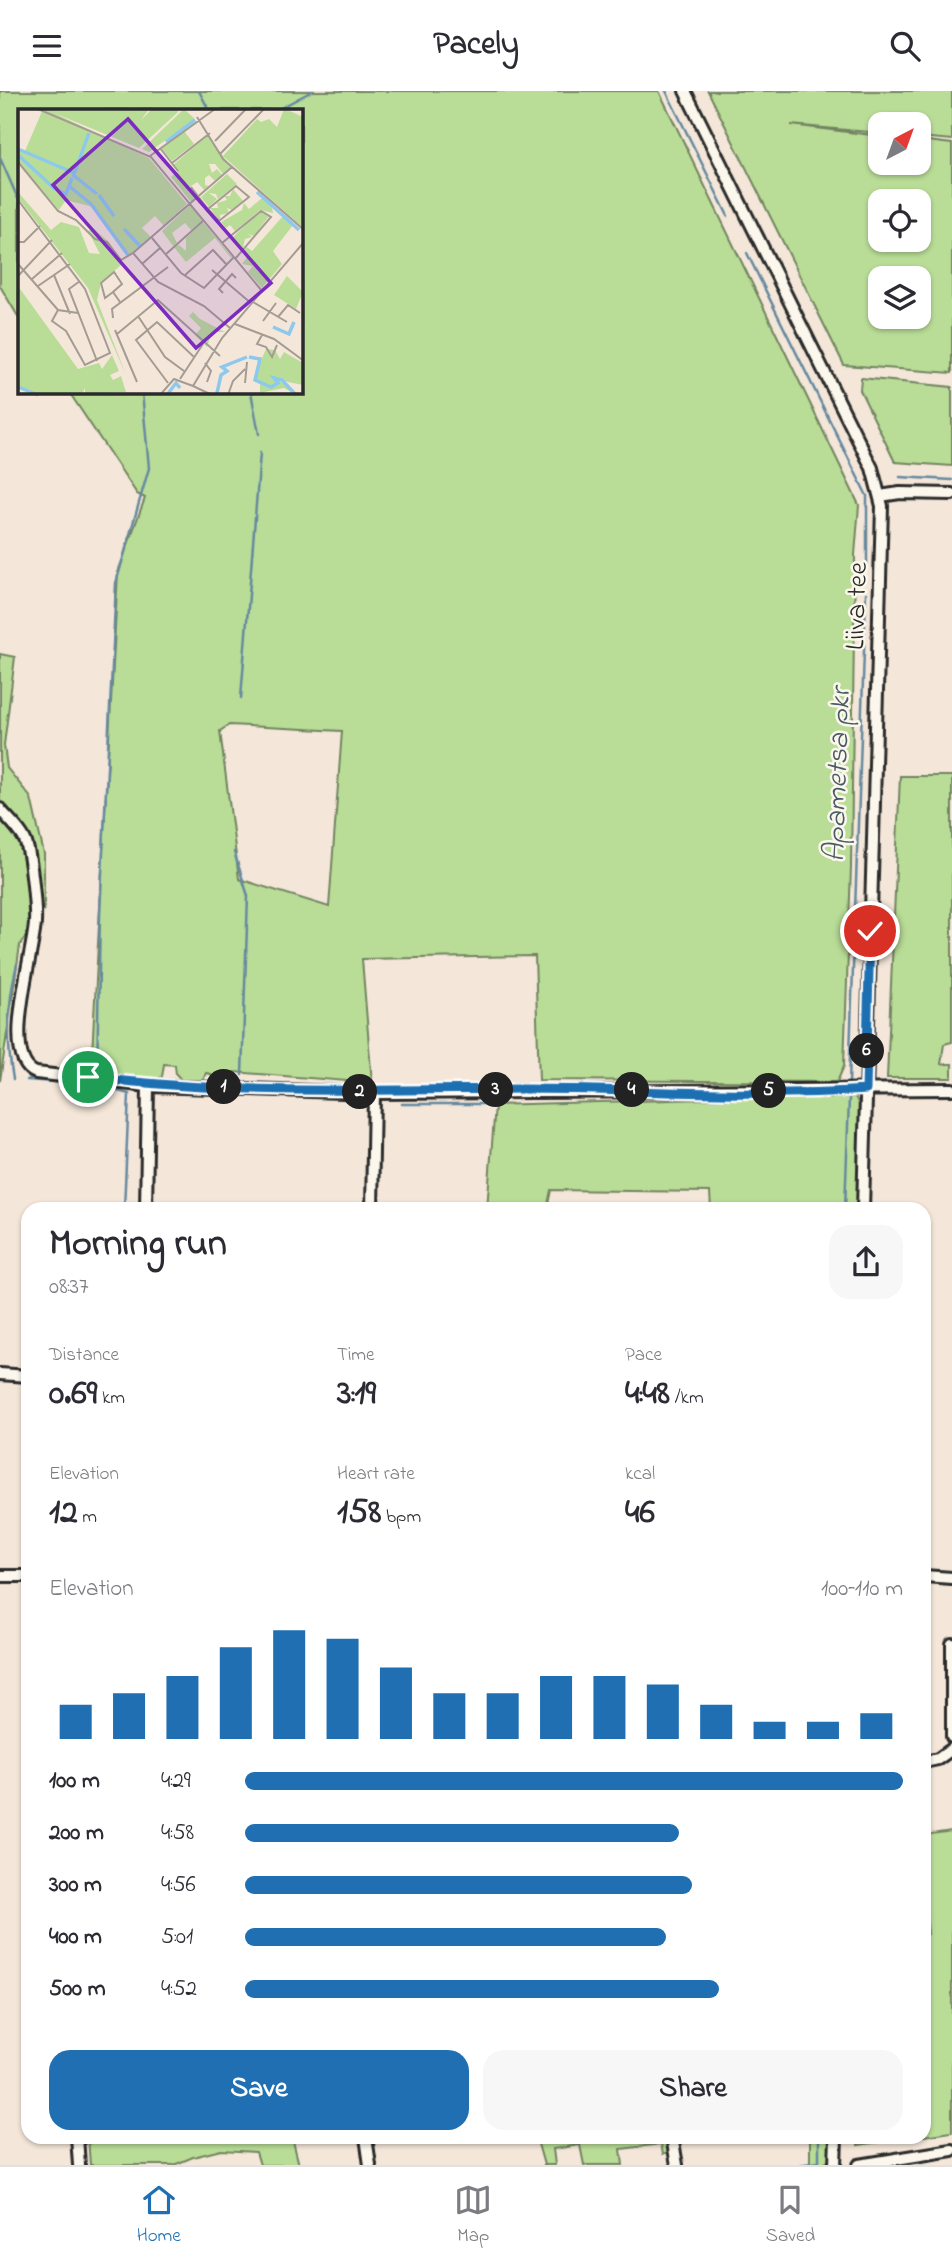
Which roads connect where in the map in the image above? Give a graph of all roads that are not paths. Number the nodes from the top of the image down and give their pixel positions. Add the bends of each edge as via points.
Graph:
1 (685, 91) edge
2 (952, 494) edge
3 (880, 496) junction
4 (0, 809) edge
5 (148, 1086) junction
6 (952, 1089) edge
7 (866, 1090) junction
8 (374, 1093) junction
9 (146, 1202) edge
10 (372, 1202) edge
11 (863, 1202) edge
12 (0, 1374) edge
13 (21, 1376) edge
14 (0, 1576) edge
15 (21, 1576) edge
16 (931, 1576) edge
17 (952, 1577) edge
18 (952, 1644) edge
19 (952, 1737) edge
20 (952, 1749) edge
21 (931, 1760) edge
22 (78, 2144) edge
23 (367, 2144) edge
24 (674, 2144) edge
25 (836, 2144) edge
26 (952, 2150) edge
27 (79, 2165) edge
28 (370, 2165) edge
29 (677, 2165) edge
30 (835, 2165) edge
31 (859, 2165) edge

1 - 3 street, Liiva tee via 872,468
2 - 3 street
3 - 7 street, Liiva tee via 884,526
4 - 5 street via 26,842 35,924 16,1005 16,1055 21,1065 36,1073
5 - 8 street
5 - 9 street
6 - 7 street
7 - 8 street
7 - 11 street, Liiva tee
8 - 10 street
12 - 13 street
14 - 15 street
16 - 17 street
18 - 19 street
20 - 21 street
22 - 27 street
23 - 28 street
24 - 29 street
25 - 30 street
26 - 31 street

